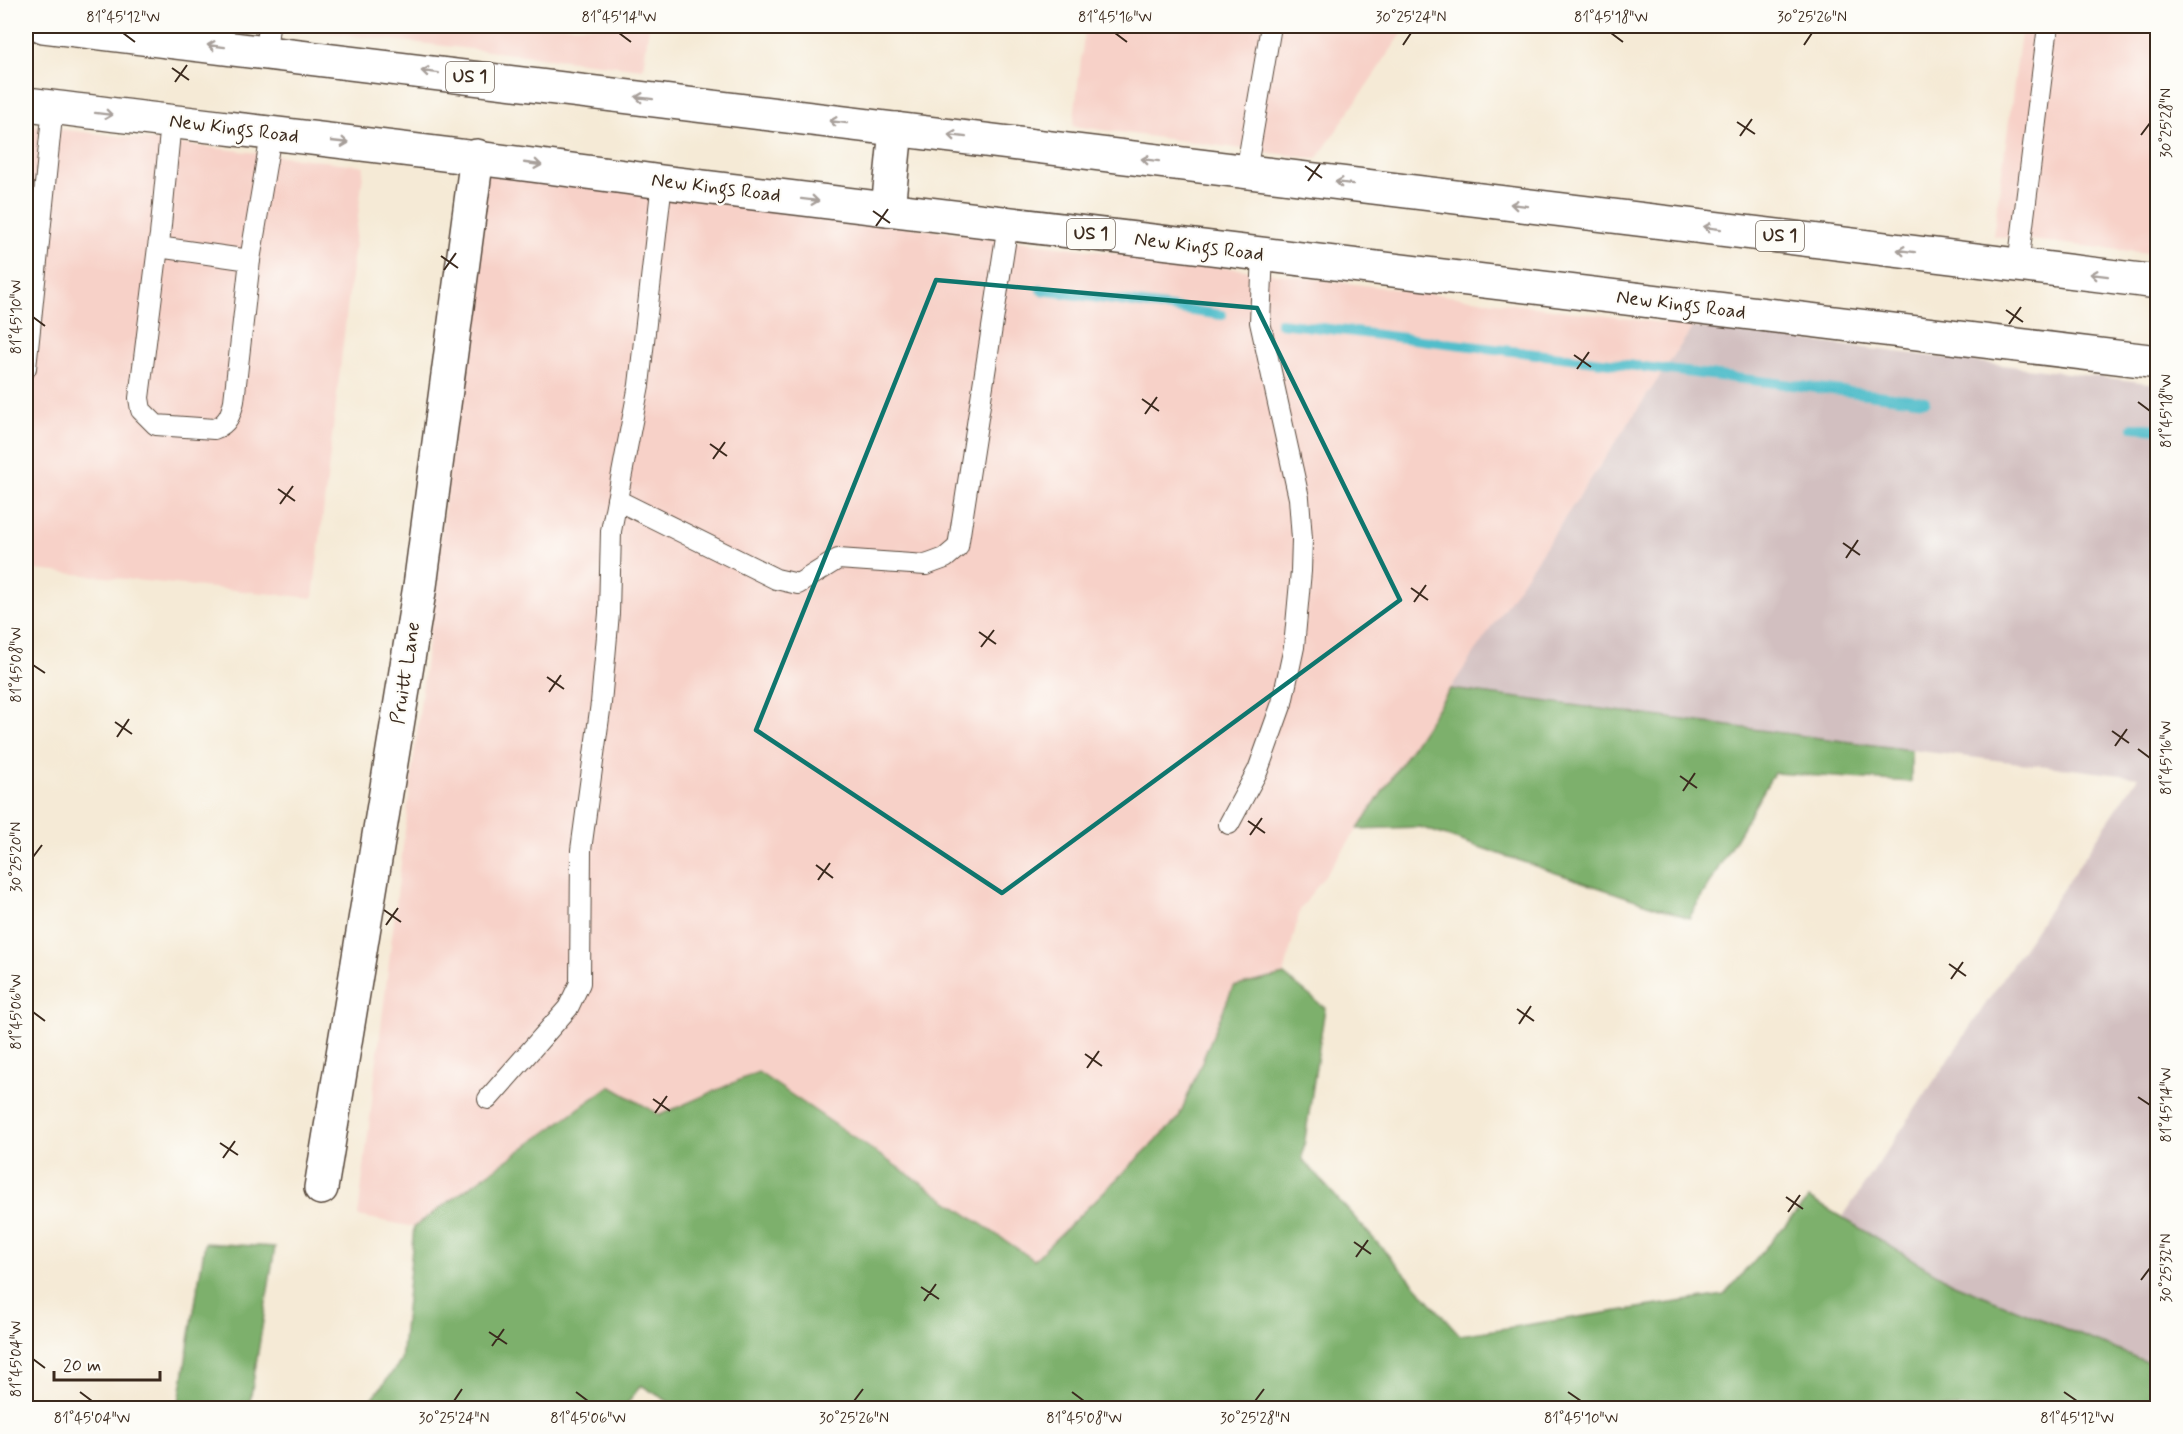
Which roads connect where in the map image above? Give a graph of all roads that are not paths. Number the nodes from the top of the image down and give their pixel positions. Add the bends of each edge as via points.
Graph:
1 (43, 26) edge
2 (1270, 26) edge
3 (2048, 26) edge
4 (267, 39) edge
5 (39, 106) edge
6 (171, 122) junction
7 (896, 129) junction
8 (271, 135) junction
9 (477, 156) junction
10 (1246, 172) junction
11 (662, 182) junction
12 (888, 209) junction
13 (1008, 224) junction
14 (158, 247) junction
15 (1263, 254) junction
16 (249, 260) junction
17 (2018, 265) junction
18 (2157, 282) edge
19 (2157, 362) edge
20 (26, 368) edge
21 (617, 500) junction
22 (1229, 824) dead end
23 (488, 1099) dead end
24 (321, 1188) dead end

4 -> 1 main road, US 1
2 - 10 lane
3 - 17 lane
7 -> 4 main road, US 1
5 -> 6 main road, New Kings Road / US 1
5 - 20 lane
6 - 8 main road, New Kings Road / US 1
6 - 14 lane
10 -> 7 main road, US 1
7 - 12 main road
8 -> 9 main road, New Kings Road / US 1
8 - 16 lane
9 -> 11 main road, New Kings Road / US 1
9 - 24 main road, Pruitt Lane via 420,586
17 -> 10 main road, US 1
11 -> 12 main road, New Kings Road / US 1
11 - 21 lane via 639,386
12 - 13 main road, New Kings Road / US 1
13 - 15 main road, New Kings Road / US 1
13 - 21 lane via 958,547 945,558 926,566 838,559 798,584 776,579
14 - 16 lane
14 - 16 lane via 139,398 141,410 156,425 214,429 227,421 234,400
15 - 19 main road, New Kings Road / US 1
15 - 22 lane via 1260,321 1299,498 1301,571 1294,647 1282,703 1258,770
18 -> 17 main road, US 1
21 - 23 lane via 611,531 601,703 581,850 580,983 568,1008

